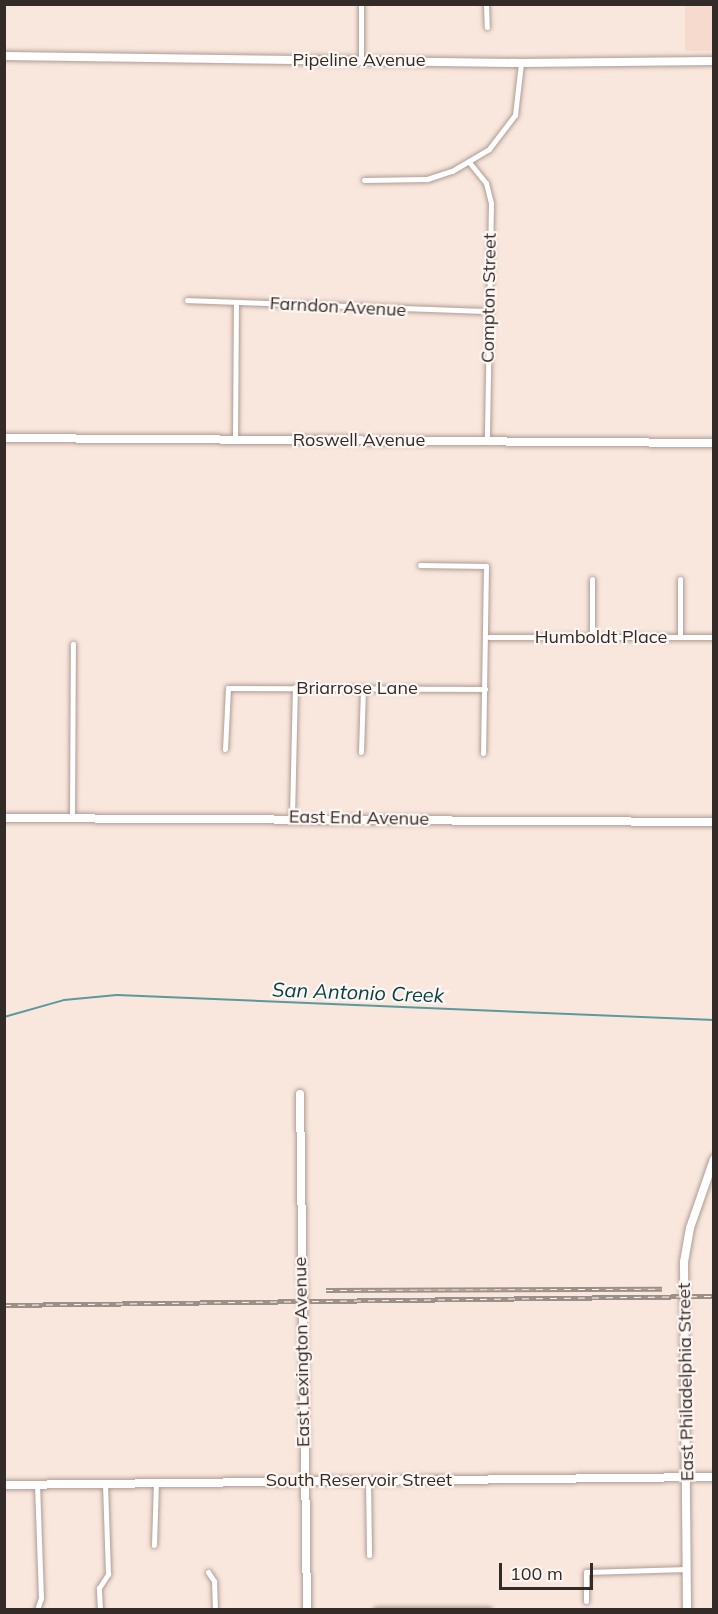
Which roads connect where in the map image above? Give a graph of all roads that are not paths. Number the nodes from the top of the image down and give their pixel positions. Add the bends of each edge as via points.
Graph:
1 (361, 4) edge
2 (486, 4) edge
3 (487, 27) dead end
4 (4, 56) edge
5 (361, 61) junction
6 (714, 61) edge
7 (521, 63) junction
8 (469, 162) junction
9 (364, 180) dead end
10 (187, 300) dead end
11 (236, 304) junction
12 (489, 311) junction
13 (4, 438) edge
14 (235, 440) junction
15 (487, 441) junction
16 (714, 443) edge
17 (420, 565) dead end
18 (592, 579) dead end
19 (680, 579) dead end
20 (592, 636) junction
21 (489, 637) junction
22 (680, 637) junction
23 (714, 637) edge
24 (73, 644) dead end
25 (295, 687) junction
26 (363, 688) junction
27 (485, 689) junction
28 (225, 749) dead end
29 (361, 752) dead end
30 (483, 753) dead end
31 (292, 817) junction
32 (4, 818) edge
33 (72, 818) junction
34 (714, 822) edge
35 (300, 1094) dead end
36 (714, 1159) edge
37 (687, 1478) junction
38 (714, 1478) edge
39 (368, 1479) junction
40 (303, 1480) junction
41 (156, 1483) junction
42 (105, 1484) junction
43 (4, 1485) edge
44 (37, 1485) junction
45 (154, 1545) dead end
46 (369, 1555) dead end
47 (687, 1569) junction
48 (208, 1572) dead end
49 (586, 1601) dead end
50 (414, 1608) edge
51 (489, 1608) edge
52 (37, 1610) edge
53 (100, 1610) edge
54 (215, 1610) edge
55 (307, 1610) edge
56 (376, 1610) edge
57 (687, 1610) edge

1 - 5 street
2 - 3 street
4 - 5 street, Pipeline Avenue
5 - 7 street, Pipeline Avenue
6 - 7 street, Pipeline Avenue
7 - 8 street via 515,115 489,149
8 - 9 street via 427,179
8 - 12 street, Compton Street via 486,183 491,203
10 - 11 street, Farndon Avenue
11 - 12 street, Farndon Avenue
11 - 14 street
12 - 15 street, Compton Street
13 - 14 street, Roswell Avenue
14 - 15 street, Roswell Avenue
15 - 16 street, Roswell Avenue
17 - 21 street via 486,566
18 - 20 street
19 - 22 street
20 - 21 street, Humboldt Place
20 - 22 street, Humboldt Place
21 - 27 street
22 - 23 street, Humboldt Place
24 - 33 street
25 - 26 street, Briarrose Lane
25 - 28 street, Briarrose Lane via 228,688
25 - 31 street
26 - 27 street, Briarrose Lane
26 - 29 street
27 - 30 street
31 - 33 street, East End Avenue
31 - 34 street, East End Avenue
32 - 33 street, East End Avenue
35 - 40 street, East Lexington Avenue
36 - 37 street, East Philadelphia Street via 690,1228 684,1262
37 - 38 main road, South Reservoir Street
37 - 39 main road, South Reservoir Street
37 - 47 street, East Philadelphia Street
39 - 40 main road, South Reservoir Street
39 - 46 street
40 - 41 main road, South Reservoir Street
40 - 55 street, East Lexington Avenue
41 - 42 main road, South Reservoir Street
41 - 45 street
42 - 44 main road, South Reservoir Street
42 - 53 street via 108,1574 99,1588
43 - 44 main road, South Reservoir Street
44 - 52 street via 41,1598
47 - 49 street via 586,1572
47 - 57 street, East Philadelphia Street
48 - 54 street via 214,1581
50 - 51 street
50 - 56 street

